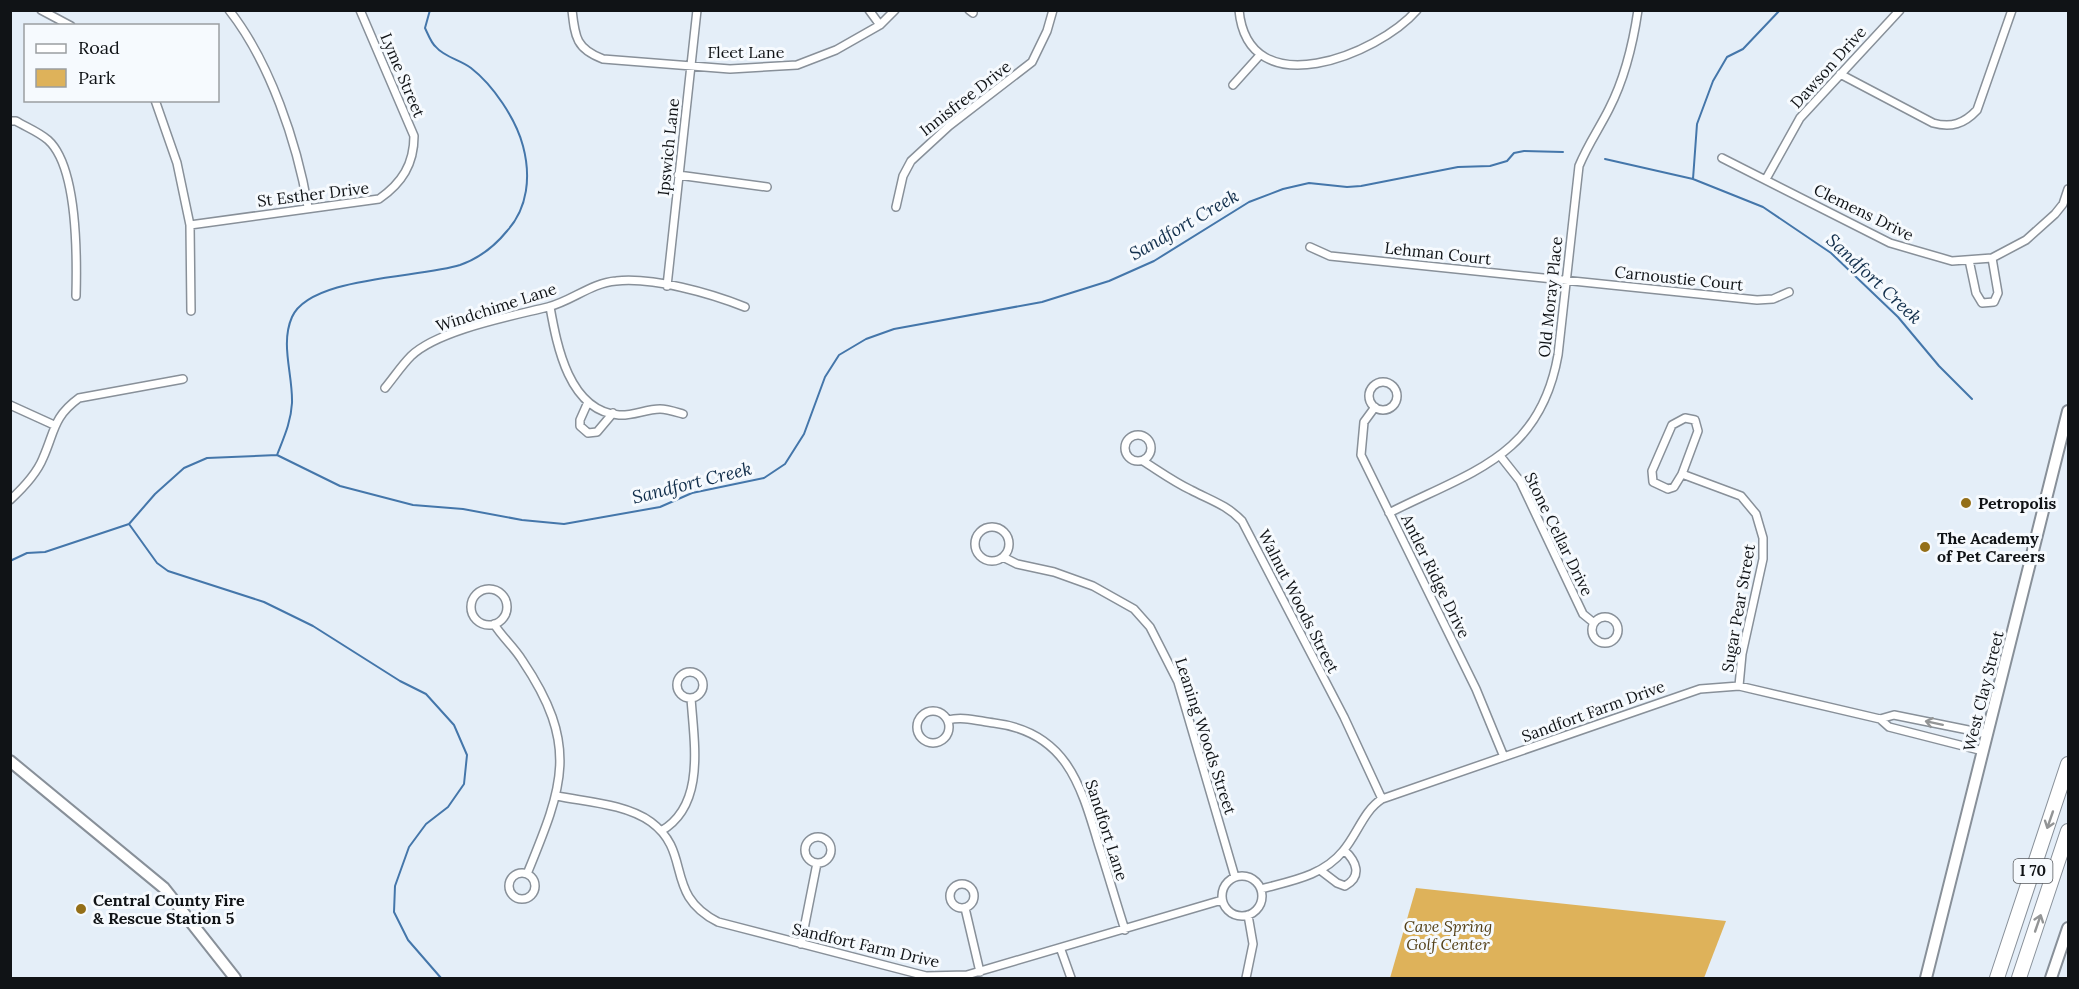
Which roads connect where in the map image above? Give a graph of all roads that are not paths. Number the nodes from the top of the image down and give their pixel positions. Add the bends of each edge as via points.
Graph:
1 (41, 10) edge
2 (228, 10) edge
3 (360, 10) edge
4 (572, 10) edge
5 (698, 10) edge
6 (869, 10) edge
7 (895, 10) edge
8 (1053, 10) edge
9 (1239, 10) edge
10 (1417, 10) edge
11 (1638, 10) edge
12 (1900, 10) edge
13 (2012, 10) edge
14 (67, 24) edge
15 (880, 25) junction
16 (1260, 55) junction
17 (690, 65) junction
18 (1840, 74) junction
19 (1233, 85) dead end
20 (156, 102) edge
21 (10, 122) edge
22 (414, 152) joint
23 (1722, 158) dead end
24 (678, 175) junction
25 (1766, 179) junction
26 (767, 188) dead end
27 (2068, 189) edge
28 (308, 207) junction
29 (897, 207) dead end
30 (190, 225) junction
31 (1310, 247) dead end
32 (1992, 258) junction
33 (1969, 260) junction
34 (1565, 280) junction
35 (667, 286) junction
36 (1789, 292) dead end
37 (76, 296) dead end
38 (550, 306) junction
39 (745, 307) dead end
40 (191, 311) dead end
41 (183, 379) dead end
42 (385, 388) dead end
43 (588, 402) junction
44 (10, 405) edge
45 (1375, 407) junction
46 (2068, 411) edge
47 (613, 413) junction
48 (683, 414) dead end
49 (54, 425) junction
50 (1501, 457) junction
51 (1143, 461) dead end
52 (1682, 474) junction
53 (10, 500) edge
54 (1389, 513) junction
55 (1003, 557) junction
56 (1594, 623) dead end
57 (494, 624) junction
58 (1738, 686) junction
59 (691, 698) dead end
60 (1880, 719) junction
61 (948, 720) junction
62 (1988, 734) junction
63 (1983, 751) junction
64 (1504, 757) junction
65 (10, 761) edge
66 (2068, 764) edge
67 (557, 796) junction
68 (1382, 799) junction
69 (661, 831) junction
70 (2068, 831) edge
71 (1344, 850) junction
72 (817, 863) dead end
73 (1320, 870) junction
74 (527, 874) dead end
75 (1235, 877) junction
76 (1261, 890) junction
77 (1222, 900) junction
78 (965, 908) dead end
79 (1248, 915) junction
80 (1125, 930) junction
81 (2068, 933) edge
82 (801, 944) junction
83 (1061, 950) junction
84 (980, 972) junction
85 (235, 978) edge
86 (1071, 978) edge
87 (1246, 978) edge
88 (1926, 978) edge
89 (1996, 978) edge
90 (2019, 978) edge
91 (2051, 978) edge

1 - 14 street
2 - 28 street via 252,48 288,124 301,164
3 - 22 street, Lyme Street via 411,128
4 - 17 street, Fleet Lane via 576,34 587,53 603,59
5 - 17 street, Ipswich Lane
6 - 15 street
7 - 15 street, Fleet Lane
8 - 29 street, Innisfree Drive via 1032,62 949,126 911,161 903,176
9 - 16 street via 1245,34
10 - 16 street via 1372,44 1329,62 1288,65
11 - 34 street, Old Moray Place via 1621,84 1580,166
12 - 18 street, Dawson Drive
13 - 18 street via 1977,110 1967,121 1944,126 1933,123
15 - 17 street, Fleet Lane via 836,50 797,65 730,69
16 - 19 street
17 - 24 street, Ipswich Lane
18 - 25 street, Dawson Drive via 1800,118
20 - 30 street via 177,163
21 - 37 street via 16,121 47,139 60,155 73,211
22 - 28 street, St Esther Drive via 403,179 379,199
23 - 25 street, Clemens Drive
24 - 26 street
24 - 35 street, Ipswich Lane
25 - 33 street, Clemens Drive via 1890,243 1940,260
27 - 32 street, Clemens Drive via 2055,214 2026,240
28 - 30 street, St Esther Drive
30 - 40 street
31 - 34 street, Lehman Court via 1330,256
32 - 33 street, Clemens Drive
32 - 33 street via 1998,293 1994,302 1988,303 1982,303 1976,293
34 - 36 street, Carnoustie Court via 1757,300
34 - 50 street, Old Moray Place via 1554,378 1545,403 1531,426
35 - 38 street, Windchime Lane via 616,280
35 - 39 street, Windchime Lane via 720,297
38 - 42 street, Windchime Lane via 440,339 412,355
38 - 43 street via 556,339 571,379
41 - 49 street via 79,398 66,407
43 - 47 street
43 - 47 street via 580,420 582,431 597,432
44 - 49 street
45 - 45 street, Antler Ridge Drive via 1385,410 1393,405 1396,393 1391,385 1382,382 1371,389 1369,398
45 - 54 street, Antler Ridge Drive via 1364,422 1361,455
46 - 62 street, West Clay Street
47 - 48 street via 660,409
49 - 53 street via 43,459
50 - 54 street, Old Moray Place
50 - 56 street, Stone Cellar Drive via 1520,481 1583,614
51 - 68 street, Walnut Woods Street via 1214,499 1242,521
52 - 52 street via 1674,487 1668,489 1651,479 1672,425 1685,418 1695,420 1698,431
52 - 58 street, Sugar Pear Street via 1741,495 1756,514 1763,538 1763,559
54 - 64 street, Antler Ridge Drive via 1476,689
55 - 55 street, Leaning Woods Street via 1009,547 1003,532 988,528 979,533 976,548 982,558 992,561
55 - 75 street, Leaning Woods Street via 1093,586 1134,609 1150,627 1178,682
57 - 57 street via 504,617 507,607 499,592 488,589 477,594 472,610 478,620
57 - 67 street via 523,660 550,711 561,752
58 - 60 street, Sandfort Farm Drive
58 - 64 street, Sandfort Farm Drive via 1681,694
59 - 69 street via 691,795 676,820
62 -> 60 street, Sandfort Farm Drive via 1894,715
60 - 63 street, Sandfort Farm Drive via 1890,727
61 - 61 street, Sandfort Lane via 940,712 926,712 919,719 918,734 931,743 941,741 948,734
61 - 80 street, Sandfort Lane via 1003,724 1026,731 1056,752 1080,784
62 - 63 street, West Clay Street
63 - 88 street, West Clay Street
64 - 68 street, Sandfort Farm Drive
65 - 85 street via 164,888
66 -> 89 highway, I 70
67 - 69 street via 633,813
67 - 74 street
68 - 71 street, Sandfort Farm Drive via 1367,814
69 - 82 street, Sandfort Farm Drive via 670,843 684,892 705,915
90 -> 70 highway, I 70
71 - 73 street, Sandfort Farm Drive
71 - 73 street via 1356,866 1352,882 1346,886 1337,883
72 - 82 street
73 - 76 street, Sandfort Farm Drive
75 - 76 street via 1253,880
75 - 77 street via 1223,888
76 - 79 street via 1258,908
77 - 79 street via 1232,913
77 - 80 street, Sandfort Farm Drive
78 - 84 street
79 - 87 street via 1253,944
80 - 83 street, Sandfort Farm Drive
81 - 91 street
82 - 84 street, Sandfort Farm Drive via 926,976 948,978
83 - 84 street, Sandfort Farm Drive
83 - 86 street

